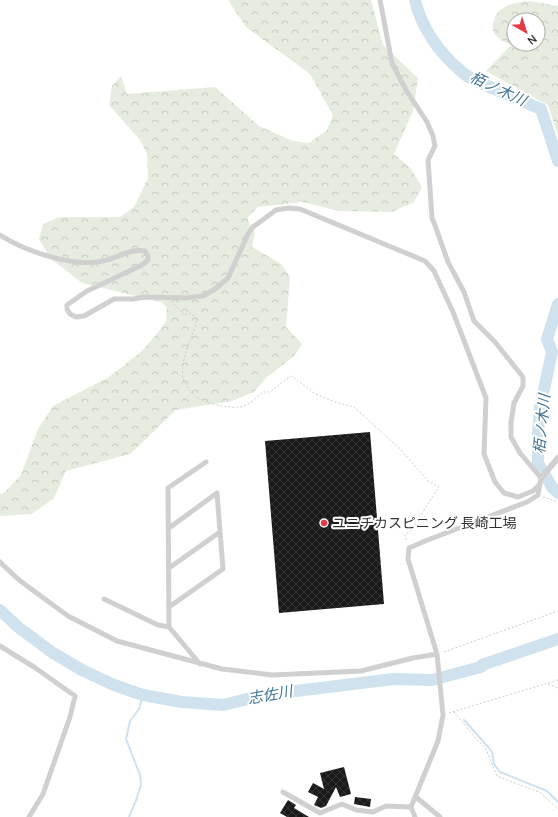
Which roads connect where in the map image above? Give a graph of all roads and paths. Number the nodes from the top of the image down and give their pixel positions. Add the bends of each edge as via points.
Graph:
1 (380, 0) edge
2 (0, 235) edge
3 (169, 297) junction
4 (558, 458) edge
5 (206, 462) dead end
6 (540, 482) junction
7 (538, 495) junction
8 (558, 502) edge
9 (169, 528) junction
10 (220, 532) junction
11 (409, 548) junction
12 (0, 562) edge
13 (169, 568) junction
14 (104, 599) dead end
15 (169, 607) junction
16 (558, 611) edge
17 (169, 627) junction
18 (0, 646) edge
19 (437, 654) junction
20 (200, 664) junction
21 (558, 680) edge
22 (547, 684) junction
23 (558, 688) edge
24 (454, 712) junction
25 (443, 715) junction
26 (283, 792) dead end
27 (416, 797) junction
28 (411, 807) junction
29 (558, 809) edge
30 (29, 817) edge
31 (415, 817) edge
32 (440, 817) edge

1 - 6 street via 392,63 433,136 435,146 428,160 432,218 474,321 523,377 523,386 514,403 511,436
2 - 3 street via 45,255 70,262 90,264 116,258 138,249 145,251 148,260 142,265 87,291 67,305 70,314 76,317 84,316 114,299
3 - 6 street via 199,297 215,289 228,278 253,227 276,210 289,208 300,209 425,262 434,271 453,312 486,398 484,454 495,482 504,493 518,497 533,491
3 - 11 path via 184,315 192,313 196,320 185,354 183,370 184,381 195,396 215,404 240,407 253,401 262,392 270,392 292,376 314,393 354,407 402,450 428,481 439,487 411,530 405,535
4 - 6 street
5 - 9 street via 168,488
6 - 7 street
7 - 8 path
7 - 11 street via 527,502
9 - 10 street via 217,493
9 - 13 street
10 - 13 street
10 - 15 street via 223,570
11 - 19 street via 408,559
12 - 20 street via 19,580 75,620 117,641
13 - 15 street
14 - 17 street via 158,625
15 - 17 street
16 - 19 path
17 - 20 street
18 - 30 street via 74,696 70,717 43,794
19 - 20 street via 361,671 272,675
19 - 25 street
21 - 22 path
22 - 23 path
22 - 24 path
24 - 25 path
24 - 29 path via 486,749 497,776 541,793
25 - 27 street via 438,741
26 - 28 street via 320,813 342,804 356,810 373,812 386,806
27 - 28 street
27 - 32 street
28 - 31 street

